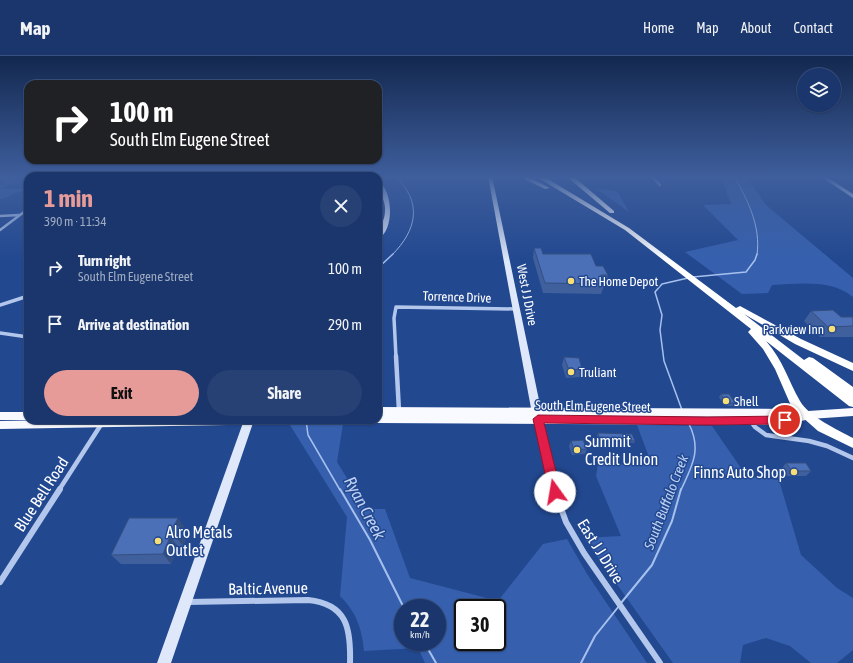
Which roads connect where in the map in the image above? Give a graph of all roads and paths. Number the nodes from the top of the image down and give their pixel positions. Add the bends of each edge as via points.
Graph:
1 (388, 204) edge
2 (496, 204) edge
3 (584, 204) edge
4 (587, 204) edge
5 (603, 204) edge
6 (606, 204) edge
7 (597, 210) junction
8 (24, 212) edge
9 (614, 214) junction
10 (20, 215) junction
11 (0, 216) edge
12 (0, 230) edge
13 (382, 230) edge
14 (687, 272) junction
15 (24, 297) edge
16 (0, 304) edge
17 (517, 309) junction
18 (736, 309) junction
19 (0, 333) edge
20 (24, 336) edge
21 (853, 367) edge
22 (853, 394) edge
23 (851, 409) edge
24 (382, 412) edge
25 (400, 414) junction
26 (537, 415) junction
27 (808, 415) junction
28 (0, 416) edge
29 (748, 416) junction
30 (382, 418) edge
31 (24, 420) edge
32 (24, 420) edge
33 (101, 424) edge
34 (248, 424) edge
35 (0, 425) edge
36 (853, 443) edge
37 (853, 458) edge
38 (0, 582) edge
39 (186, 602) junction
40 (164, 663) edge
41 (350, 663) edge
42 (660, 663) edge

1 - 13 street via 387,222
2 - 17 street, West J J Drive
3 - 7 highway
4 - 7 highway
5 - 9 highway
6 - 9 highway
7 - 14 highway
8 - 10 street
9 - 14 highway
10 - 11 street
10 - 12 street
14 - 18 highway
15 - 16 street
17 - 25 street, Torrence Drive via 414,306 396,308 394,318
17 - 26 street, West J J Drive
18 - 21 highway via 753,314 803,344
18 - 22 highway
18 - 23 highway
18 - 27 highway via 738,318 772,355 788,383 796,405
19 - 20 street
23 - 27 main road, South Elm Eugene Street
24 - 25 main road, South Elm Eugene Street
25 - 26 main road, South Elm Eugene Street
25 - 30 main road, South Elm Eugene Street
26 - 29 main road, South Elm Eugene Street
26 - 42 street, East J J Drive via 555,492 566,522 584,553
27 - 29 main road, South Elm Eugene Street via 800,419
27 - 36 highway via 822,428
28 - 31 main road
29 - 37 street via 758,430 766,435 809,440
32 - 35 main road
33 - 38 street, Blue Bell Road
34 - 39 street
39 - 40 street
39 - 41 street, Baltic Avenue via 317,600 333,606 345,618 350,633

